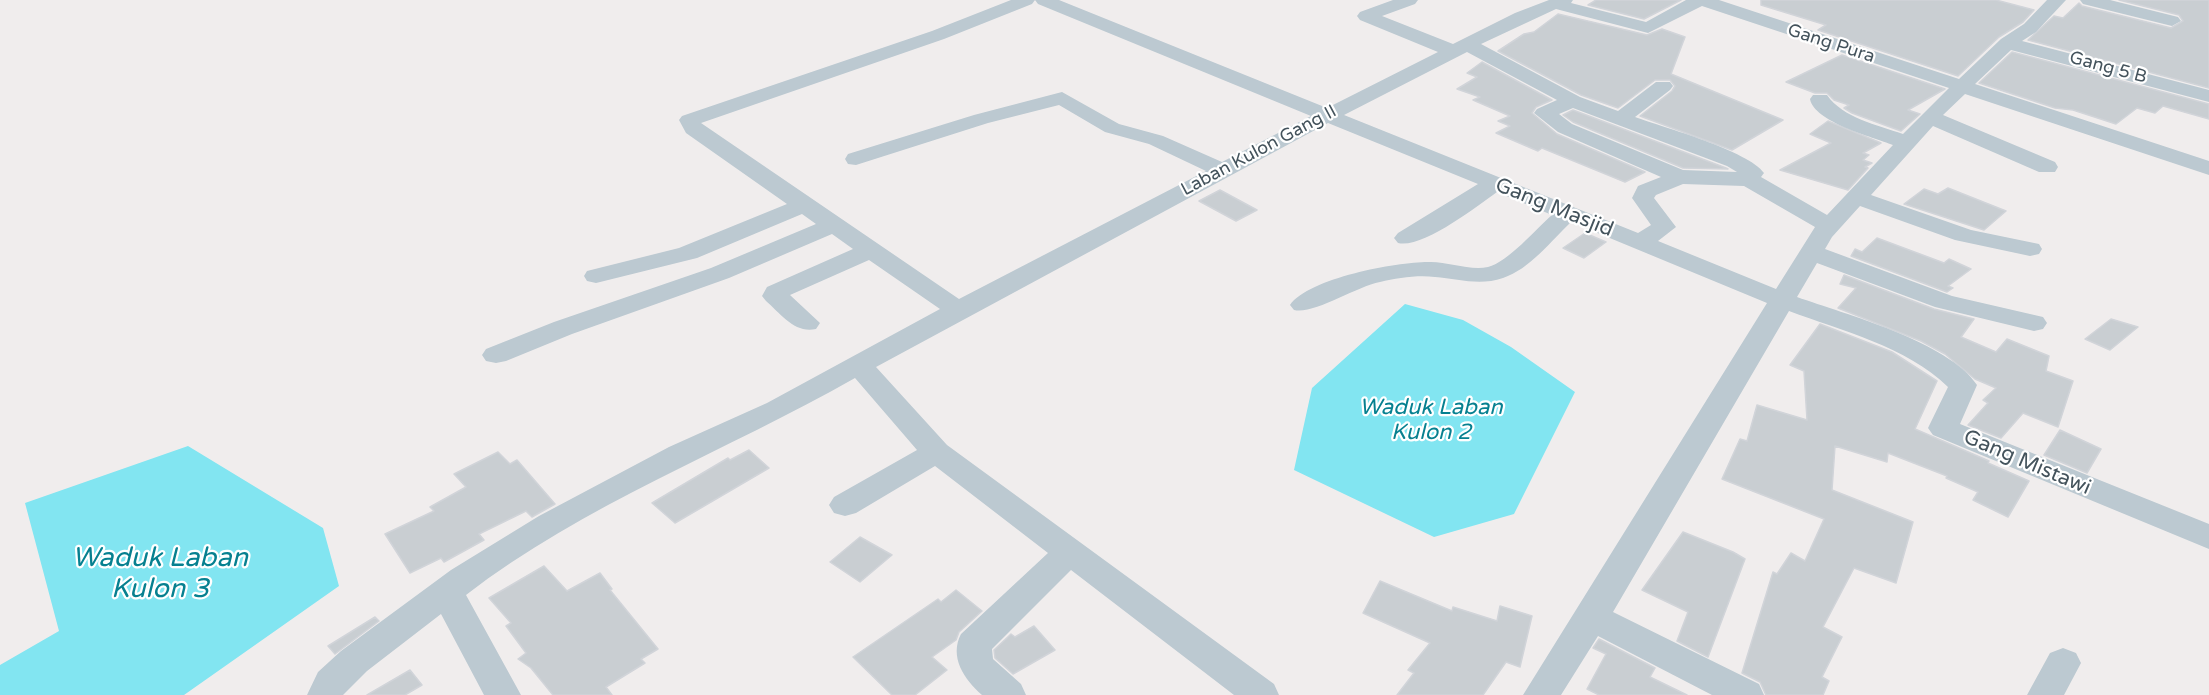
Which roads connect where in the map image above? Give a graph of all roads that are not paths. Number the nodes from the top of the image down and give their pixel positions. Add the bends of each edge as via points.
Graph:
1 (1026, 0) edge
2 (1044, 0) edge
3 (1409, 0) edge
4 (1700, 0) edge
5 (2057, 0) edge
6 (2089, 0) edge
7 (1560, 2) edge
8 (1768, 4) dead end
9 (1750, 17) junction
10 (2172, 21) dead end
11 (2030, 28) junction
12 (2007, 43) junction
13 (1461, 48) junction
14 (2185, 73) dead end
15 (1663, 86) dead end
16 (1961, 87) junction
17 (2209, 96) edge
18 (1820, 99) dead end
19 (1573, 100) junction
20 (1326, 116) junction
21 (1930, 117) junction
22 (1621, 118) junction
23 (1907, 143) junction
24 (855, 159) dead end
25 (2047, 167) dead end
26 (2209, 168) edge
27 (1222, 170) junction
28 (1680, 177) junction
29 (1749, 179) junction
30 (1494, 184) junction
31 (1856, 197) junction
32 (804, 205) junction
33 (1568, 213) junction
34 (834, 225) junction
35 (1830, 226) junction
36 (1406, 238) dead end
37 (1640, 242) junction
38 (2030, 249) dead end
39 (872, 250) junction
40 (1810, 252) junction
41 (596, 276) dead end
42 (1782, 300) junction
43 (1303, 305) dead end
44 (958, 310) junction
45 (807, 323) dead end
46 (2034, 323) dead end
47 (496, 355) dead end
48 (859, 365) junction
49 (936, 452) junction
50 (845, 505) dead end
51 (2209, 537) edge
52 (1069, 552) junction
53 (447, 592) junction
54 (1592, 617) junction
55 (2063, 663) dead end
56 (325, 695) edge
57 (503, 695) edge
58 (1008, 695) edge
59 (1261, 695) edge
60 (1541, 695) edge
61 (1746, 695) edge
62 (2045, 695) edge

1 - 32 street via 938,35 690,120 693,129
2 - 20 street, Gang Masjid
3 - 13 street via 1366,16
4 - 7 street via 1648,28 1598,17
4 - 9 street, Gang Pura
5 - 11 street
6 - 10 street
7 - 13 street, Laban Kulon Gang II
8 - 9 street
9 - 16 street, Gang Pura
11 - 12 street
11 - 14 street
12 - 16 street
12 - 17 street, Gang 5 B
13 - 19 street
13 - 20 street, Laban Kulon Gang II
15 - 22 street
16 - 21 street
16 - 26 street, Gang Pura
18 - 23 street via 1821,104 1845,120
19 - 22 street
19 - 28 street via 1544,113 1564,128
20 - 27 street, Laban Kulon Gang II
20 - 30 street, Gang Masjid
21 - 23 street
21 - 25 street
22 - 29 street via 1735,161 1753,173
23 - 31 street
24 - 27 street via 1062,98 1112,128 1156,140
27 - 44 street, Laban Kulon Gang II
28 - 29 street
28 - 37 street via 1646,192 1643,198 1664,227
29 - 35 street
30 - 33 street, Gang Masjid
30 - 36 street
31 - 35 street
31 - 38 street via 1961,236
32 - 34 street
32 - 41 street via 688,253
33 - 37 street, Gang Masjid
33 - 43 street via 1501,270 1485,274 1430,269 1353,280
34 - 39 street
34 - 47 street via 720,273
35 - 40 street
37 - 42 street, Gang Masjid
39 - 44 street
39 - 45 street via 776,292 780,302
40 - 42 street
40 - 46 street via 1944,302
42 - 51 street, Gang Mistawi via 1902,346 1957,378 1963,385 1943,428
42 - 54 street
44 - 48 street, Laban Kulon Gang II
48 - 49 street
48 - 53 street, Laban Kulon Gang II via 550,524
49 - 50 street
49 - 52 street
52 - 58 street via 974,644 972,655 977,668
52 - 59 street
53 - 56 street, Laban Kulon Gang II via 354,661 331,683
53 - 57 street
54 - 60 street
54 - 61 street
55 - 62 street

